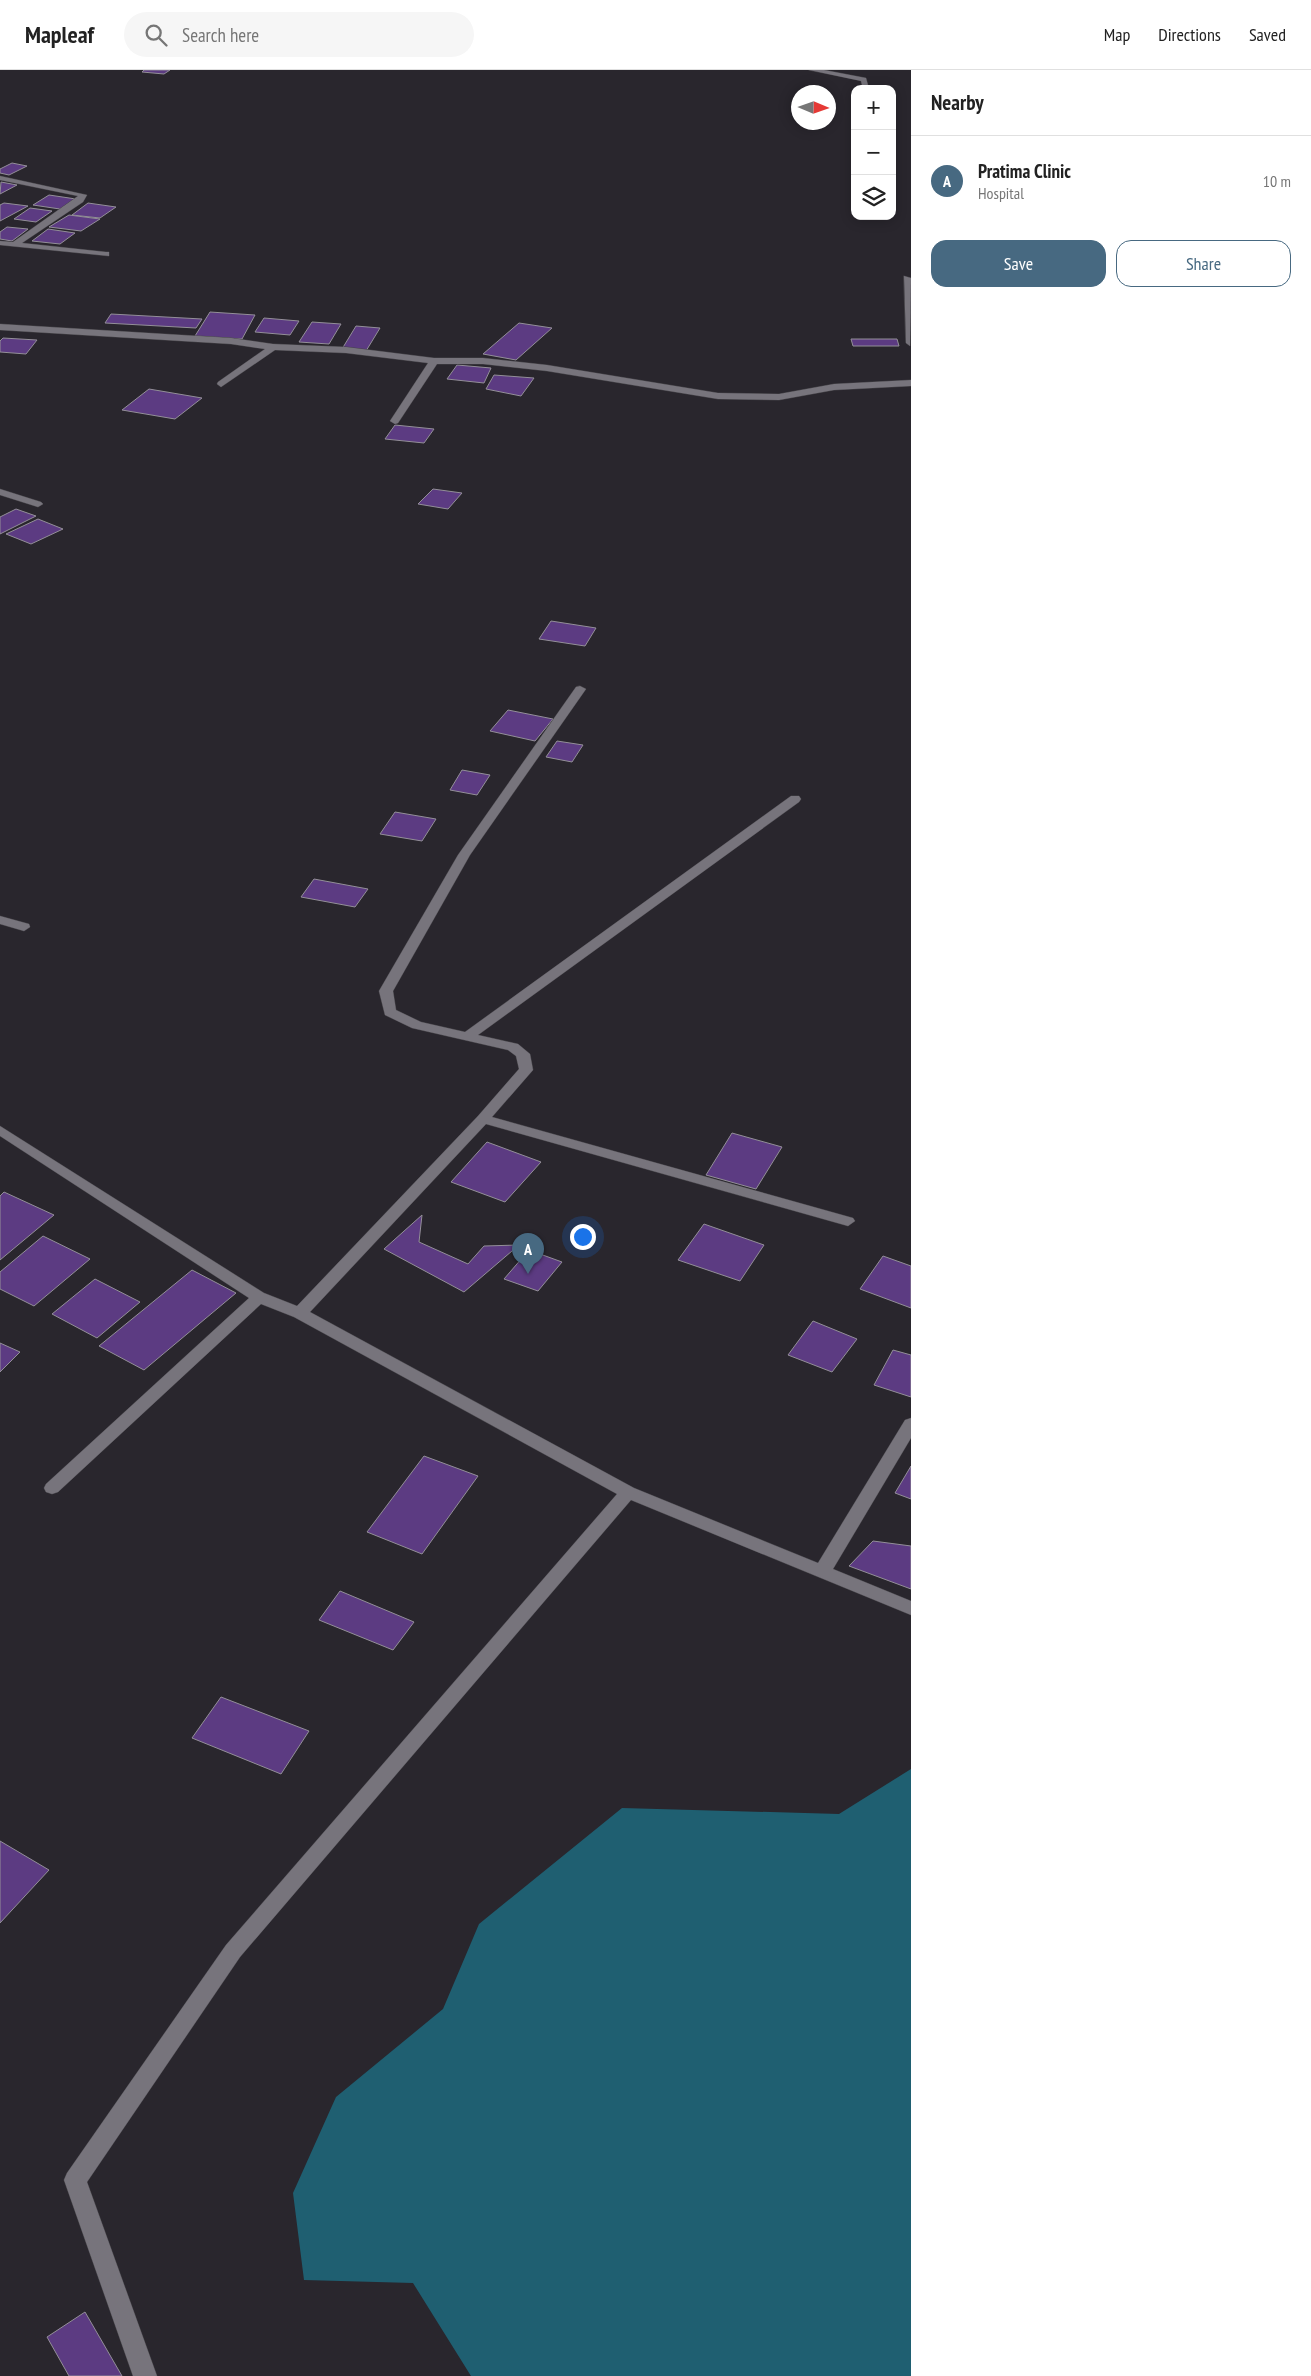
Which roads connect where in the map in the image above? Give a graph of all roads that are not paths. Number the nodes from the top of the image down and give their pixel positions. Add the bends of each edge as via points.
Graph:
1 (812, 70) edge
2 (865, 85) edge
3 (0, 178) edge
4 (0, 243) edge
5 (14, 245) junction
6 (106, 254) dead end
7 (907, 278) dead end
8 (0, 326) edge
9 (911, 343) edge
10 (273, 347) junction
11 (434, 361) junction
12 (911, 383) edge
13 (221, 384) dead end
14 (395, 421) dead end
15 (0, 492) edge
16 (38, 504) dead end
17 (580, 689) dead end
18 (795, 799) dead end
19 (0, 920) edge
20 (24, 927) dead end
21 (468, 1036) junction
22 (483, 1119) junction
23 (0, 1130) edge
24 (848, 1220) dead end
25 (259, 1297) junction
26 (300, 1313) junction
27 (911, 1424) edge
28 (52, 1488) dead end
29 (628, 1492) junction
30 (822, 1572) junction
31 (911, 1608) edge
32 (145, 2376) edge

1 - 2 street via 864,80
3 - 5 street via 83,195
4 - 5 street
5 - 6 street
7 - 9 street
8 - 10 street via 231,341
10 - 11 street via 346,350
10 - 13 street
11 - 12 street via 483,361 546,368 718,396 779,398 834,387
11 - 14 street
15 - 16 street
17 - 21 street via 464,855 386,991 390,1012 417,1024
18 - 21 street
19 - 20 street
21 - 22 street via 513,1047 523,1054 526,1070
22 - 24 street
22 - 26 street
23 - 25 street
25 - 26 street
25 - 28 street
26 - 29 street
27 - 30 street
29 - 30 street
29 - 32 street via 233,1951 75,2180
30 - 31 street

